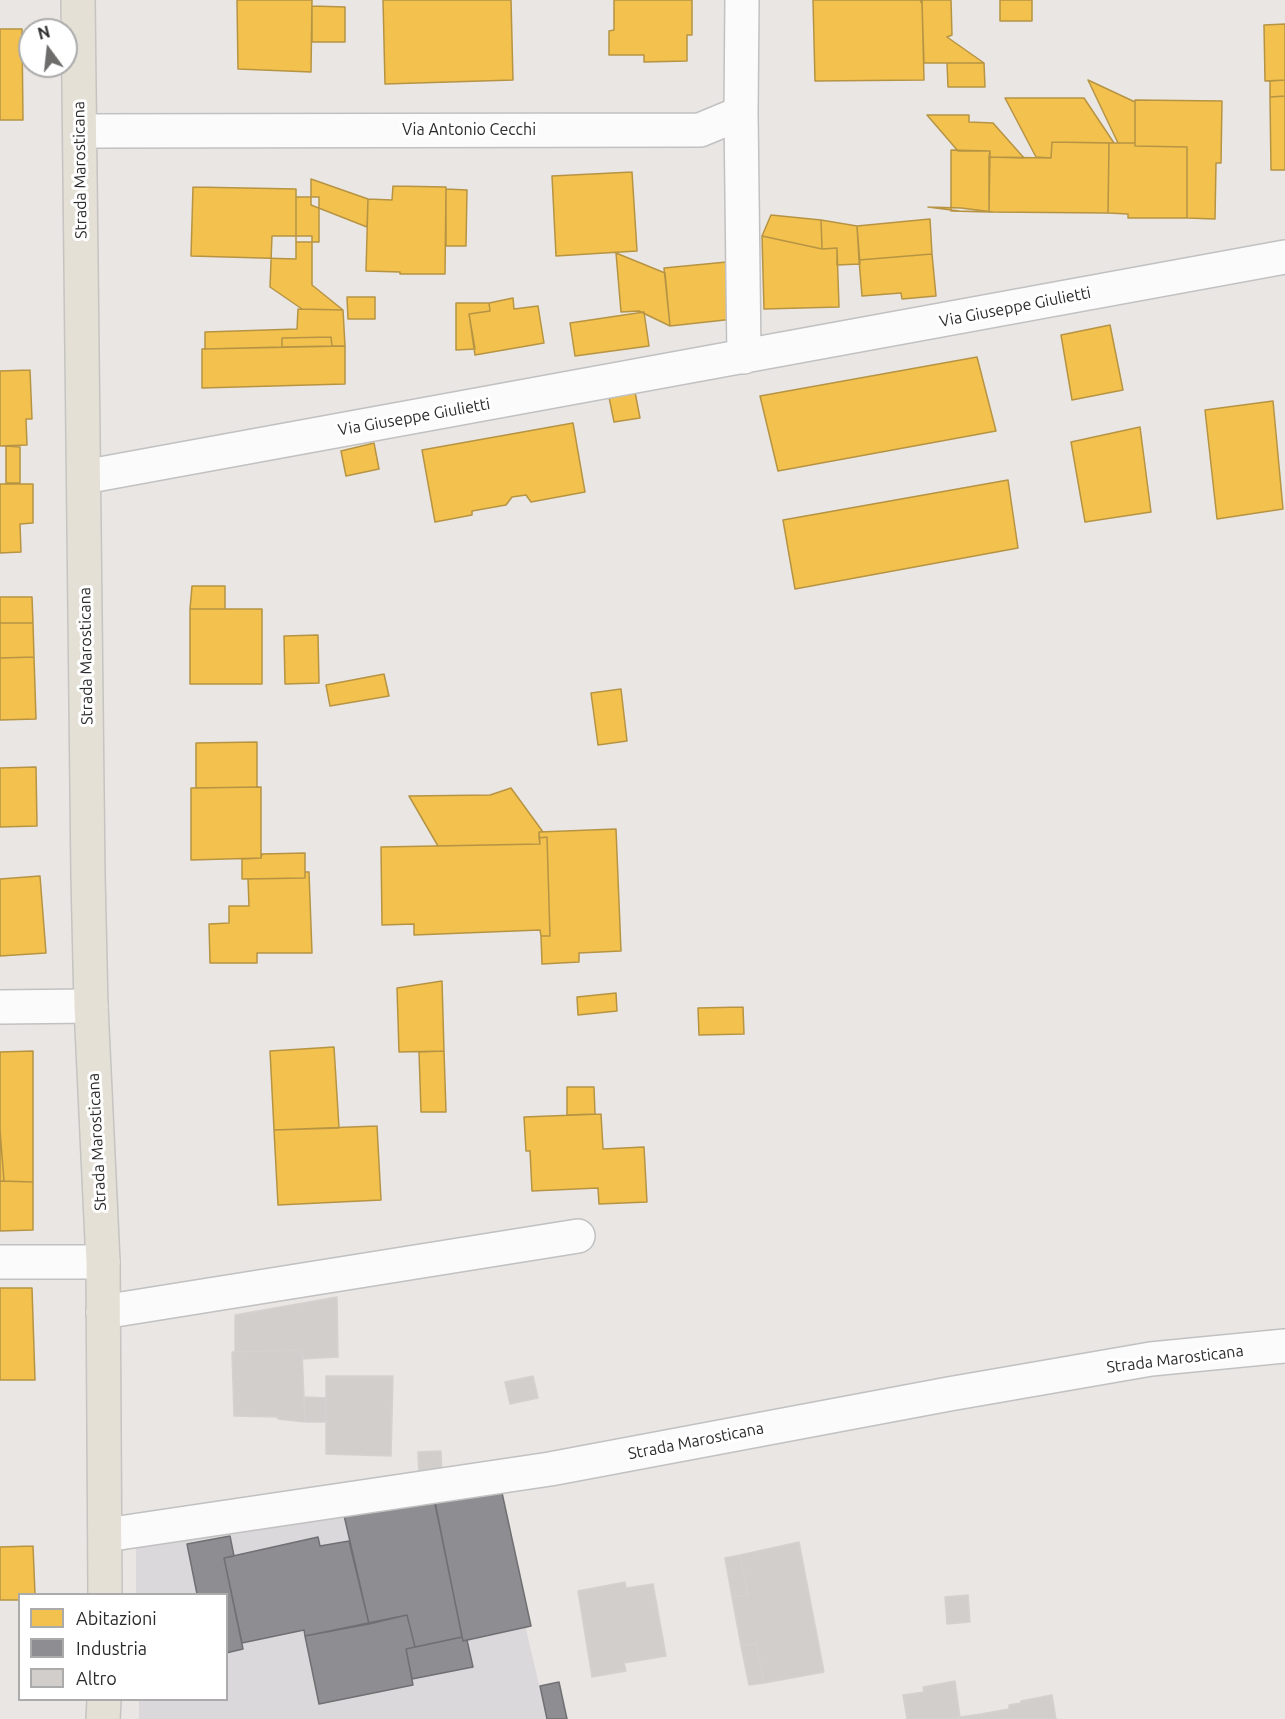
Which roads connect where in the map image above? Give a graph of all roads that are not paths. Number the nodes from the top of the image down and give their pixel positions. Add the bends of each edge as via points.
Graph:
1 (78, 0) edge
2 (742, 0) edge
3 (741, 113) junction
4 (80, 131) junction
5 (1285, 257) edge
6 (744, 357) junction
7 (84, 477) junction
8 (91, 1006) junction
9 (0, 1007) edge
10 (578, 1236) dead end
11 (0, 1262) edge
12 (103, 1262) junction
13 (103, 1312) junction
14 (1285, 1346) edge
15 (106, 1535) junction
16 (105, 1593) edge
17 (104, 1701) edge
18 (103, 1719) edge

1 - 4 main road, Strada Marosticana
2 - 3 street
3 - 4 street, Via Antonio Cecchi via 700,130
3 - 6 street
4 - 7 main road, Strada Marosticana
5 - 6 street, Via Giuseppe Giulietti
6 - 7 street, Via Giuseppe Giulietti
7 - 8 main road, Strada Marosticana
8 - 9 street
8 - 12 main road, Strada Marosticana
10 - 13 street
11 - 12 street
12 - 13 main road, Strada Marosticana
13 - 15 main road, Strada Marosticana
14 - 15 street, Strada Marosticana via 1151,1359 550,1469
15 - 16 main road, Strada Marosticana
17 - 18 main road

